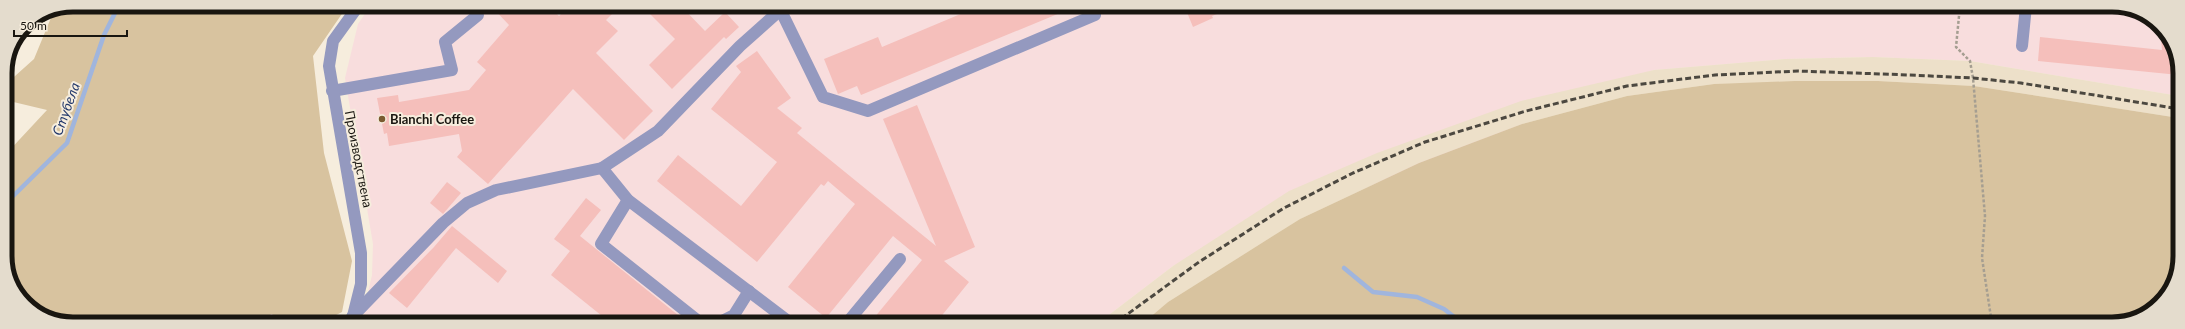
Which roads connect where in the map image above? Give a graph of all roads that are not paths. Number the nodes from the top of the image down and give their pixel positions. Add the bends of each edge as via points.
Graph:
1 (354, 12) edge
2 (779, 12) edge
3 (786, 12) edge
4 (1094, 12) edge
5 (2025, 12) edge
6 (478, 15) dead end
7 (2022, 46) dead end
8 (332, 91) junction
9 (602, 168) junction
10 (628, 200) junction
11 (900, 259) dead end
12 (750, 291) junction
13 (351, 317) edge
14 (353, 317) edge
15 (693, 317) edge
16 (730, 317) edge
17 (783, 317) edge
18 (852, 317) edge

1 - 8 street, Производствена via 333,41 329,66
2 - 9 street via 740,46 658,131
3 - 4 street via 823,96 868,111 1095,15
5 - 7 street
6 - 8 street via 445,42 452,70
8 - 13 street, Производствена via 361,253 361,284
9 - 10 street
9 - 14 street via 496,190 467,203 443,223
10 - 12 street
10 - 15 street via 601,244
11 - 18 street
12 - 16 street
12 - 17 street

